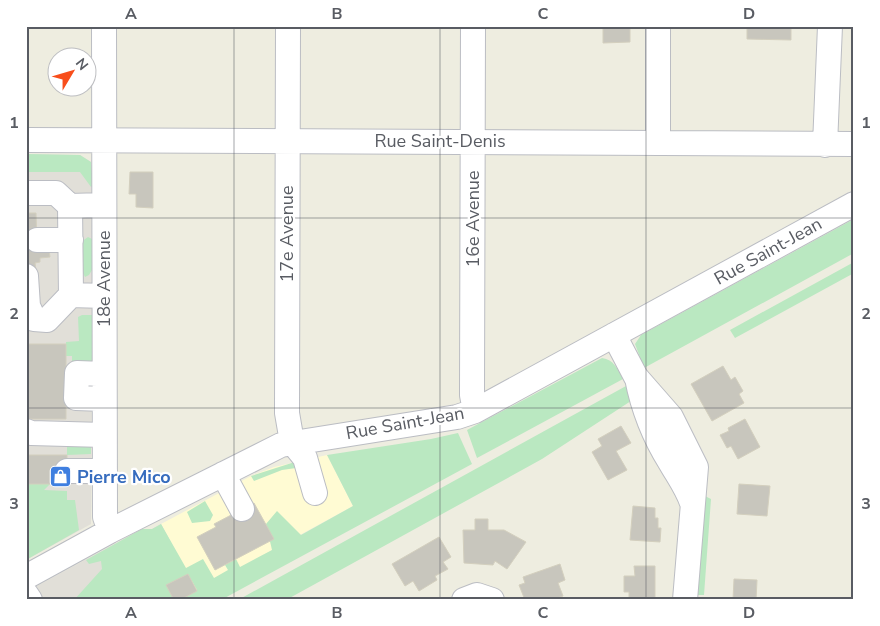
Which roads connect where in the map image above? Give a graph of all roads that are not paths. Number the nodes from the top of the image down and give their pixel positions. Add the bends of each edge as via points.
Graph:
1 (104, 26) edge
2 (288, 26) edge
3 (473, 26) edge
4 (658, 26) edge
5 (830, 26) edge
6 (104, 139) junction
7 (26, 140) edge
8 (288, 140) junction
9 (473, 142) junction
10 (658, 143) junction
11 (854, 144) edge
12 (825, 145) junction
13 (26, 193) edge
14 (854, 204) edge
15 (104, 205) junction
16 (70, 206) junction
17 (37, 240) dead end
18 (71, 240) junction
19 (26, 276) edge
20 (71, 296) junction
21 (104, 296) junction
22 (30, 322) edge
23 (614, 335) junction
24 (104, 374) junction
25 (104, 399) junction
26 (475, 411) junction
27 (26, 431) edge
28 (104, 435) junction
29 (292, 442) junction
30 (67, 471) dead end
31 (104, 471) junction
32 (223, 474) junction
33 (316, 493) dead end
34 (242, 509) dead end
35 (110, 531) junction
36 (26, 577) edge
37 (26, 594) edge
38 (30, 600) edge
39 (464, 600) edge
40 (492, 600) edge
41 (685, 600) edge

1 - 6 street, 18e Avenue
2 - 8 street, 17e Avenue
3 - 9 street, 16e Avenue
4 - 10 street
5 - 12 street
6 - 7 street, Rue Saint-Denis
6 - 8 street, Rue Saint-Denis
6 - 15 street, 18e Avenue
8 - 9 street, Rue Saint-Denis
8 - 29 street, 17e Avenue via 286,401
9 - 10 street, Rue Saint-Denis
9 - 26 street, 16e Avenue via 472,395
10 - 12 street, Rue Saint-Denis
11 - 12 street, Rue Saint-Denis
13 - 16 street via 56,193
14 - 23 street, Rue Saint-Jean
15 - 16 street
15 - 21 street, 18e Avenue
16 - 18 street
17 - 18 street
18 - 20 street
19 - 22 street
20 - 21 street
20 - 22 street via 46,320
21 - 24 street, 18e Avenue
23 - 26 street, Rue Saint-Jean
23 - 41 street via 636,376 665,408 698,473 692,503
24 - 25 street, 18e Avenue
24 - 25 street via 77,374 72,382 76,398
25 - 28 street, 18e Avenue
26 - 29 street, Rue Saint-Jean via 457,417
27 - 28 street via 31,434
28 - 31 street, 18e Avenue
29 - 32 street, Rue Saint-Jean
29 - 33 street via 305,458
30 - 31 street
31 - 35 street, 18e Avenue via 105,517
32 - 34 street
32 - 35 street, Rue Saint-Jean
35 - 36 street, Rue Saint-Jean
37 - 38 street
39 - 40 street via 476,595

